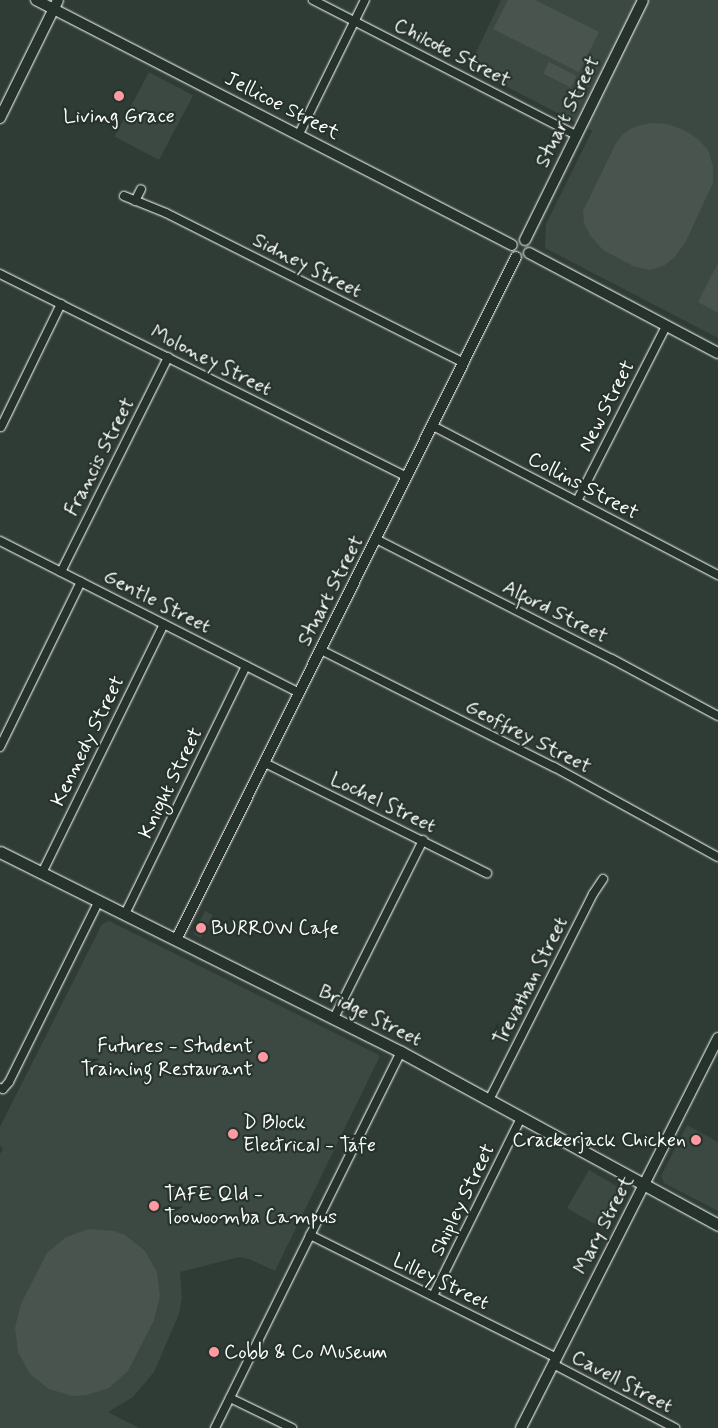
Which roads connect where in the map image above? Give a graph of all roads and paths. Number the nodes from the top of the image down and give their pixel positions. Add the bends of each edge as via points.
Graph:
1 (36, 0) edge
2 (313, 0) edge
3 (366, 0) edge
4 (643, 0) edge
5 (56, 4) edge
6 (355, 21) junction
7 (0, 118) edge
8 (299, 134) junction
9 (576, 135) junction
10 (141, 189) dead end
11 (124, 196) dead end
12 (135, 202) junction
13 (525, 240) junction
14 (512, 245) junction
15 (529, 253) junction
16 (516, 257) junction
17 (0, 274) edge
18 (61, 304) junction
19 (666, 326) junction
20 (718, 353) edge
21 (168, 357) junction
22 (464, 363) junction
23 (433, 426) junction
24 (1, 427) edge
25 (407, 477) junction
26 (577, 501) junction
27 (376, 539) junction
28 (0, 541) edge
29 (60, 572) junction
30 (718, 575) edge
31 (81, 582) junction
32 (164, 624) junction
33 (321, 650) junction
34 (246, 666) junction
35 (300, 693) junction
36 (718, 716) edge
37 (0, 747) edge
38 (265, 763) junction
39 (423, 840) junction
40 (0, 852) edge
41 (718, 857) edge
42 (42, 873) junction
43 (487, 873) dead end
44 (603, 879) dead end
45 (99, 901) junction
46 (125, 914) junction
47 (176, 940) junction
48 (334, 1018) junction
49 (718, 1038) edge
50 (401, 1052) junction
51 (1, 1088) edge
52 (489, 1100) junction
53 (521, 1118) junction
54 (643, 1186) junction
55 (718, 1225) edge
56 (310, 1235) junction
57 (433, 1296) junction
58 (555, 1361) junction
59 (230, 1398) junction
60 (214, 1428) edge
61 (292, 1428) edge
62 (521, 1428) edge
63 (674, 1428) edge

1 - 5 street, Jellicoe Street
2 - 6 street, Chilcote Street
3 - 6 street
4 - 9 street, Stuart Street
5 - 7 street
5 - 8 street, Jellicoe Street
6 - 8 street
6 - 9 street, Chilcote Street
8 - 14 street, Jellicoe Street
9 - 13 street, Stuart Street
10 - 12 street
11 - 12 street, Sidney Street
12 - 22 street, Sidney Street via 166,213
13 - 14 street via 516,240
13 - 15 street via 529,244
14 - 16 street via 512,253
15 - 16 street via 525,257
15 - 19 street
16 - 22 street, Stuart Street
17 - 18 street, Moloney Street
18 - 21 street, Moloney Street
18 - 24 street
19 - 20 street
19 - 26 street, New Street
21 - 25 street, Moloney Street
21 - 29 street, Francis Street
22 - 23 street, Stuart Street
23 - 25 street, Stuart Street
23 - 26 street, Collins Street
25 - 27 street, Stuart Street
26 - 30 street, Collins Street
27 - 33 street, Stuart Street
27 - 36 street, Alford Street
28 - 29 street, Gentle Street
29 - 31 street, Gentle Street
31 - 32 street, Gentle Street
31 - 37 street
32 - 34 street, Gentle Street
32 - 42 street, Kennedy Street
33 - 35 street, Stuart Street
33 - 41 street, Geoffrey Street via 554,767
34 - 35 street, Gentle Street
34 - 46 street, Knight Street
35 - 38 street, Stuart Street
38 - 39 street, Lochel Street
38 - 47 street, Stuart Street
39 - 43 street, Lochel Street
39 - 48 street
40 - 42 main road, Bridge Street
42 - 45 main road, Bridge Street
44 - 52 street, Trevathan Street
45 - 46 main road, Bridge Street
45 - 51 street via 9,1082
46 - 47 main road, Bridge Street
47 - 48 main road, Bridge Street
48 - 50 main road, Bridge Street
49 - 54 street, Mary Street
50 - 52 main road, Bridge Street
50 - 56 street
52 - 53 main road, Bridge Street
53 - 54 main road, Bridge Street
53 - 57 street, Shipley Street
54 - 55 main road, Bridge Street
54 - 58 street, Mary Street
56 - 57 street, Lilley Street
56 - 59 street
57 - 58 street, Lilley Street
58 - 62 street, Mary Street
58 - 63 street, Cavell Street
59 - 60 street
59 - 61 street

